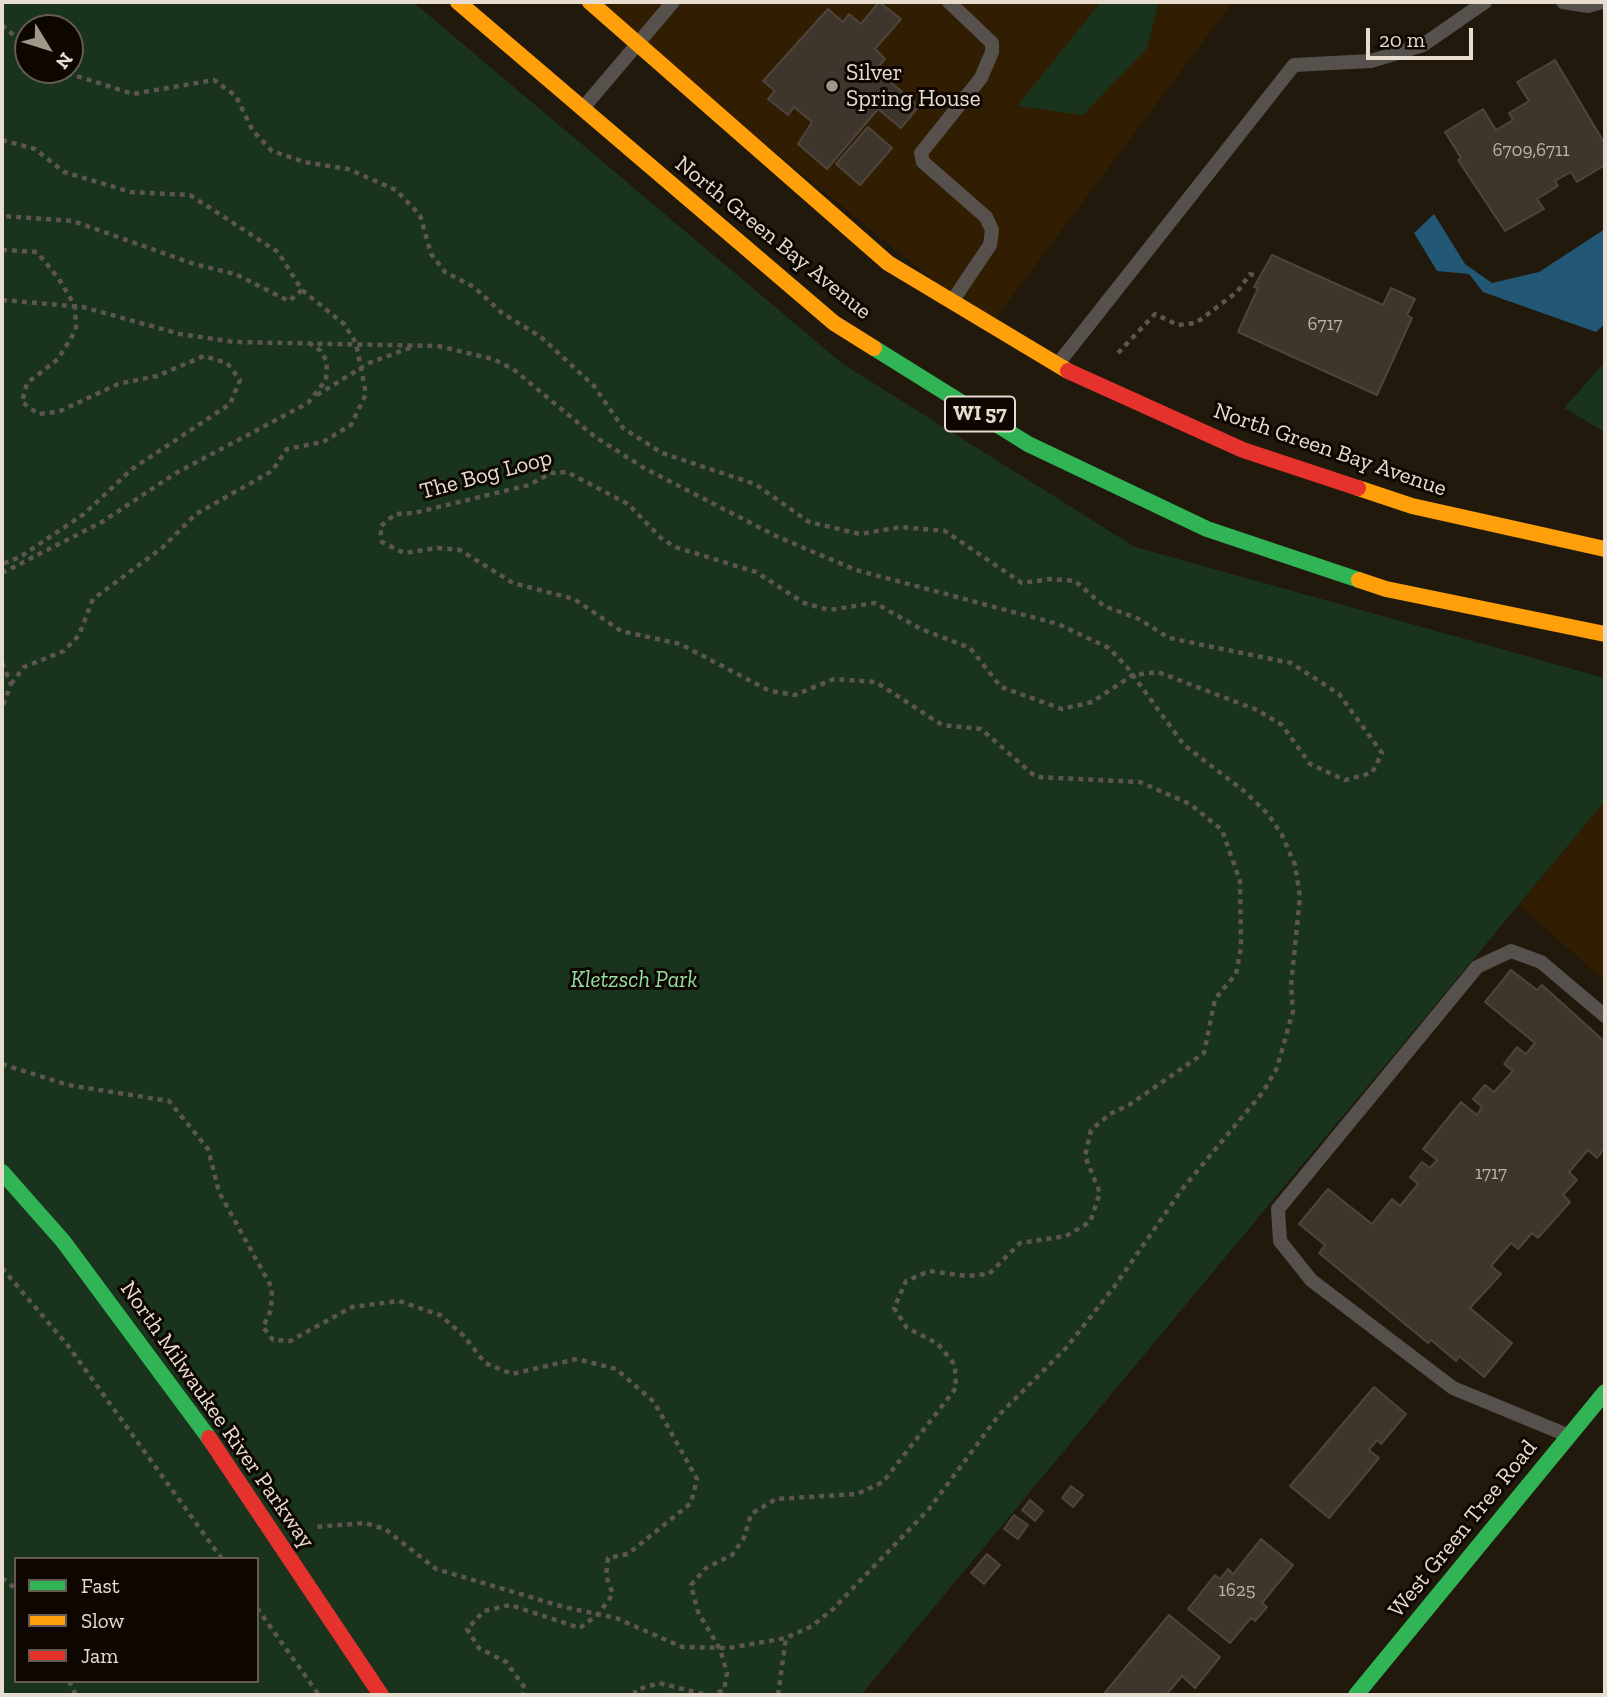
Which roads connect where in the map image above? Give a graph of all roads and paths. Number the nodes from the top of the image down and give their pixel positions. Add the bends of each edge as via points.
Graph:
1 (458, 2) edge
2 (590, 2) edge
3 (673, 2) edge
4 (949, 2) edge
5 (1485, 2) edge
6 (1563, 2) edge
7 (1602, 2) edge
8 (639, 43) junction
9 (84, 78) edge
10 (582, 109) junction
11 (2, 140) edge
12 (2, 216) edge
13 (2, 250) edge
14 (1258, 277) dead end
15 (302, 290) junction
16 (2, 300) edge
17 (951, 302) junction
18 (75, 306) junction
19 (309, 343) junction
20 (356, 343) junction
21 (419, 345) junction
22 (1118, 353) dead end
23 (1056, 366) junction
24 (363, 367) junction
25 (317, 396) junction
26 (1605, 549) edge
27 (2, 564) edge
28 (2, 573) edge
29 (1605, 634) edge
30 (2, 663) edge
31 (1133, 676) junction
32 (11, 684) junction
33 (2, 708) edge
34 (1605, 1016) edge
35 (2, 1064) edge
36 (2, 1172) edge
37 (2, 1268) edge
38 (1605, 1392) edge
39 (1569, 1436) junction
40 (280, 1541) junction
41 (221, 1557) edge
42 (259, 1611) edge
43 (598, 1614) junction
44 (786, 1639) junction
45 (720, 1649) junction
46 (319, 1695) edge
47 (381, 1695) edge
48 (523, 1695) edge
49 (634, 1695) edge
50 (709, 1695) edge
51 (778, 1695) edge
52 (1356, 1695) edge

1 - 10 main road, North Green Bay Avenue / WI 57
2 - 8 main road, North Green Bay Avenue
3 - 8 lane
4 - 17 lane via 992,43 981,78 921,153 923,162 986,217 992,230 990,245
5 - 23 lane via 1423,45 1371,61 1294,65
6 - 7 lane via 1588,6
8 - 10 lane
8 - 17 main road, North Green Bay Avenue via 888,263
9 - 31 path via 133,94 214,80 236,96 253,131 272,151 348,169 396,190 420,215 431,254 445,272 474,287 502,313 541,337 594,386 623,428 662,453 754,484 809,522 860,534 901,527 945,531 1022,583 1075,581 1104,606 1139,619 1169,638 1291,663 1339,694 1382,753 1372,773 1345,780 1310,764 1282,726 1257,710 1157,672
10 - 29 main road, North Green Bay Avenue / WI 57 via 834,323 1028,443 1207,529 1373,584
11 - 15 path via 35,149 64,172 131,192 190,195 278,252
12 - 15 path via 73,222 235,274 289,301
13 - 18 path via 37,252
14 - 22 path via 1250,274 1237,292 1196,323 1178,325 1155,314
15 - 20 path via 344,324
16 - 18 path
17 - 23 main road, North Green Bay Avenue
18 - 19 path via 180,334
18 - 27 path via 76,330 58,359 27,383 22,402 38,414 58,412 118,384 157,376 204,356 228,363 240,380 230,404 132,469 84,514
19 - 20 path
19 - 25 path via 327,362 326,380
20 - 21 path
20 - 24 path
21 - 24 path
21 - 31 path via 493,359 513,369 594,436 644,468 778,537 856,570 1087,635 1108,648
23 - 26 main road, North Green Bay Avenue via 1243,450 1412,506
24 - 25 path
24 - 32 path via 366,394 351,425 323,442 287,449 272,471 196,514 154,555 93,599 79,635 64,651 24,667
25 - 28 path via 176,473 102,522
30 - 32 path
31 - 44 path via 1184,746 1268,814 1295,865 1300,897 1291,985 1293,1011 1276,1068 1250,1108 1182,1188 1093,1316 999,1415 929,1509 833,1608
31 - 45 path, The Bog Loop via 1092,702 1062,709 1001,687 970,648 921,629 875,603 829,610 804,603 756,572 675,547 628,504 567,472 551,473 529,485 395,514 380,527 382,542 404,553 460,550 513,583 574,599 621,631 680,643 770,691 796,695 834,679 876,682 942,725 981,729 1036,777 1140,782 1190,804 1222,830 1240,880 1241,948 1236,974 1215,999 1204,1053 1091,1130 1085,1156 1100,1194 1090,1222 1066,1236 1020,1243 989,1274 929,1271 906,1281 894,1308 907,1328 937,1343 955,1365 956,1388 883,1482 857,1494 776,1499 751,1514 744,1538 732,1555 706,1567 691,1585 698,1612
32 - 33 path
34 - 39 lane via 1541,962 1511,951 1477,967 1278,1209 1280,1241 1311,1280 1453,1388
35 - 43 path via 68,1085 169,1101 208,1149 219,1192 272,1288 271,1310 263,1326 273,1340 290,1341 352,1307 399,1301 440,1315 485,1363 512,1374 577,1359 616,1369 654,1402 697,1479 691,1503 628,1554 608,1558 606,1576 612,1594
36 - 40 main road, North Milwaukee River Parkway via 63,1241
37 - 41 path via 69,1347
38 - 39 main road, West Green Tree Road
39 - 52 main road, West Green Tree Road
40 - 43 path via 317,1526 365,1523 385,1529 436,1569
40 - 47 main road, North Milwaukee River Parkway
42 - 46 path
43 - 45 path via 682,1647
43 - 48 path via 580,1628 510,1605 484,1611 467,1629 479,1648 506,1662 525,1688
44 - 45 path
44 - 51 path
45 - 50 path, The Bog Loop via 726,1673 724,1690
49 - 50 path, The Bog Loop via 636,1690 659,1683

